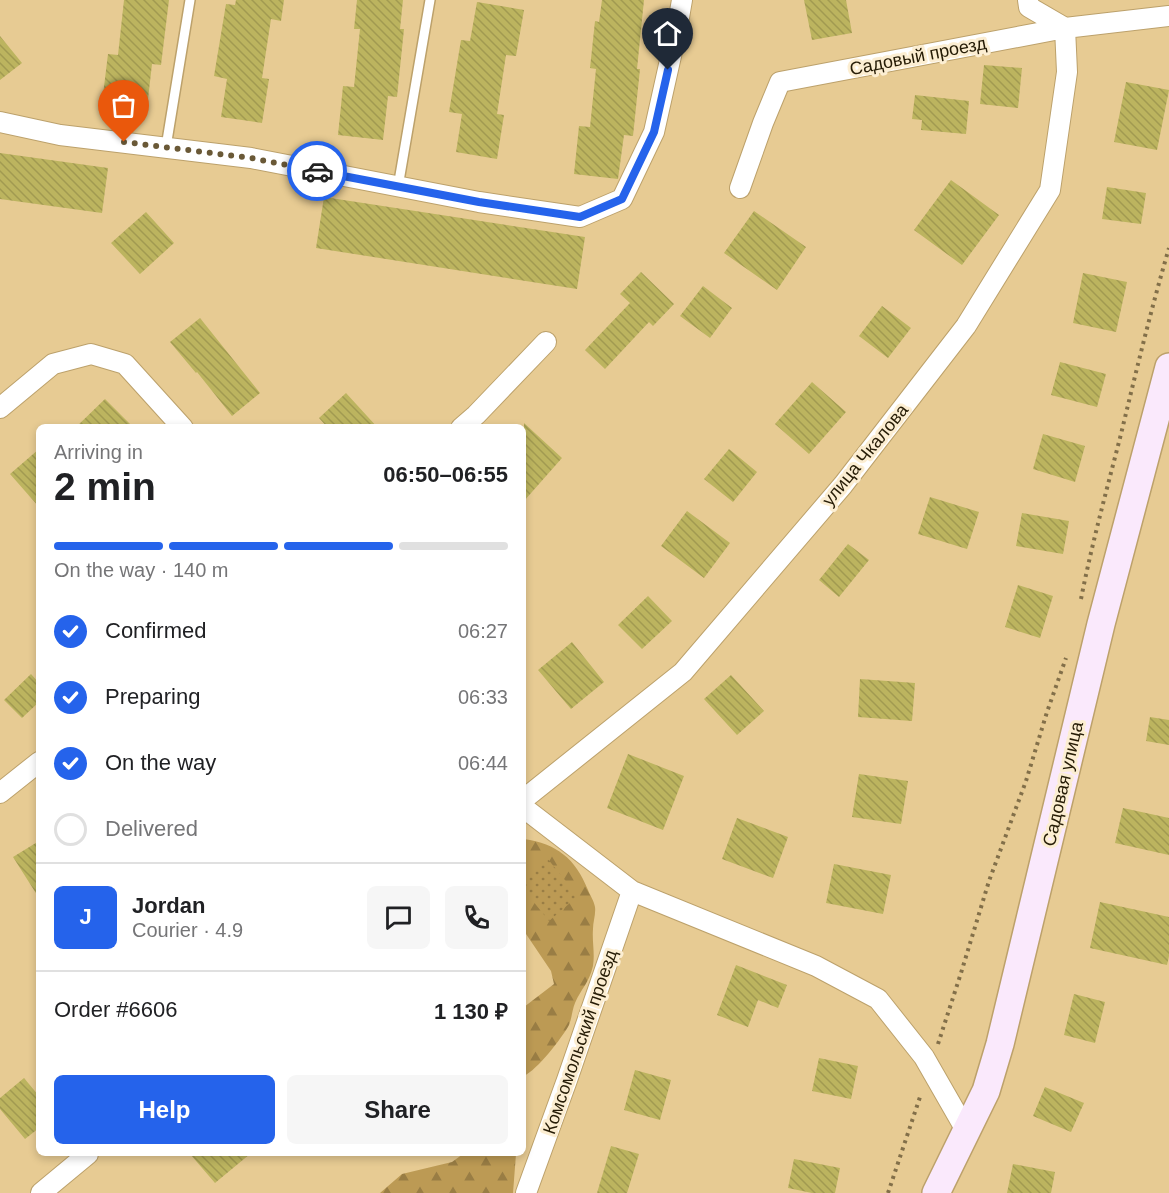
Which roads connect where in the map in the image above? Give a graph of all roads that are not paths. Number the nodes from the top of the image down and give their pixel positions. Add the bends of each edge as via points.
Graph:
1 (190, 0) edge
2 (430, 0) edge
3 (681, 0) edge
4 (1028, 0) edge
5 (1169, 16) edge
6 (1065, 28) junction
7 (0, 122) edge
8 (166, 147) junction
9 (398, 187) junction
10 (740, 188) dead end
11 (546, 342) dead end
12 (1169, 367) edge
13 (0, 408) edge
14 (179, 424) edge
15 (466, 424) edge
16 (36, 764) edge
17 (0, 793) edge
18 (526, 797) edge
19 (526, 810) edge
20 (632, 891) junction
21 (967, 1132) junction
22 (86, 1156) edge
23 (41, 1193) edge
24 (526, 1193) edge
25 (936, 1193) edge

1 - 8 lane
2 - 9 lane
3 - 9 street via 654,132 622,199 580,217
4 - 6 street via 1029,7
5 - 6 street, Садовый проезд
6 - 10 street, Садовый проезд via 780,82
6 - 18 street, улица Чкалова via 1067,72 1050,190 966,326 843,484 683,672
7 - 8 street via 60,135
8 - 9 street via 251,158
11 - 15 street
12 - 21 street, Садовая улица via 1101,624 1000,1044 986,1091
13 - 14 street via 53,364 91,354 125,364
16 - 17 street
19 - 20 street
20 - 21 street via 816,966 878,999 924,1057
20 - 24 street, Комсомольский проезд
21 - 25 street, Садовая улица
22 - 23 street

